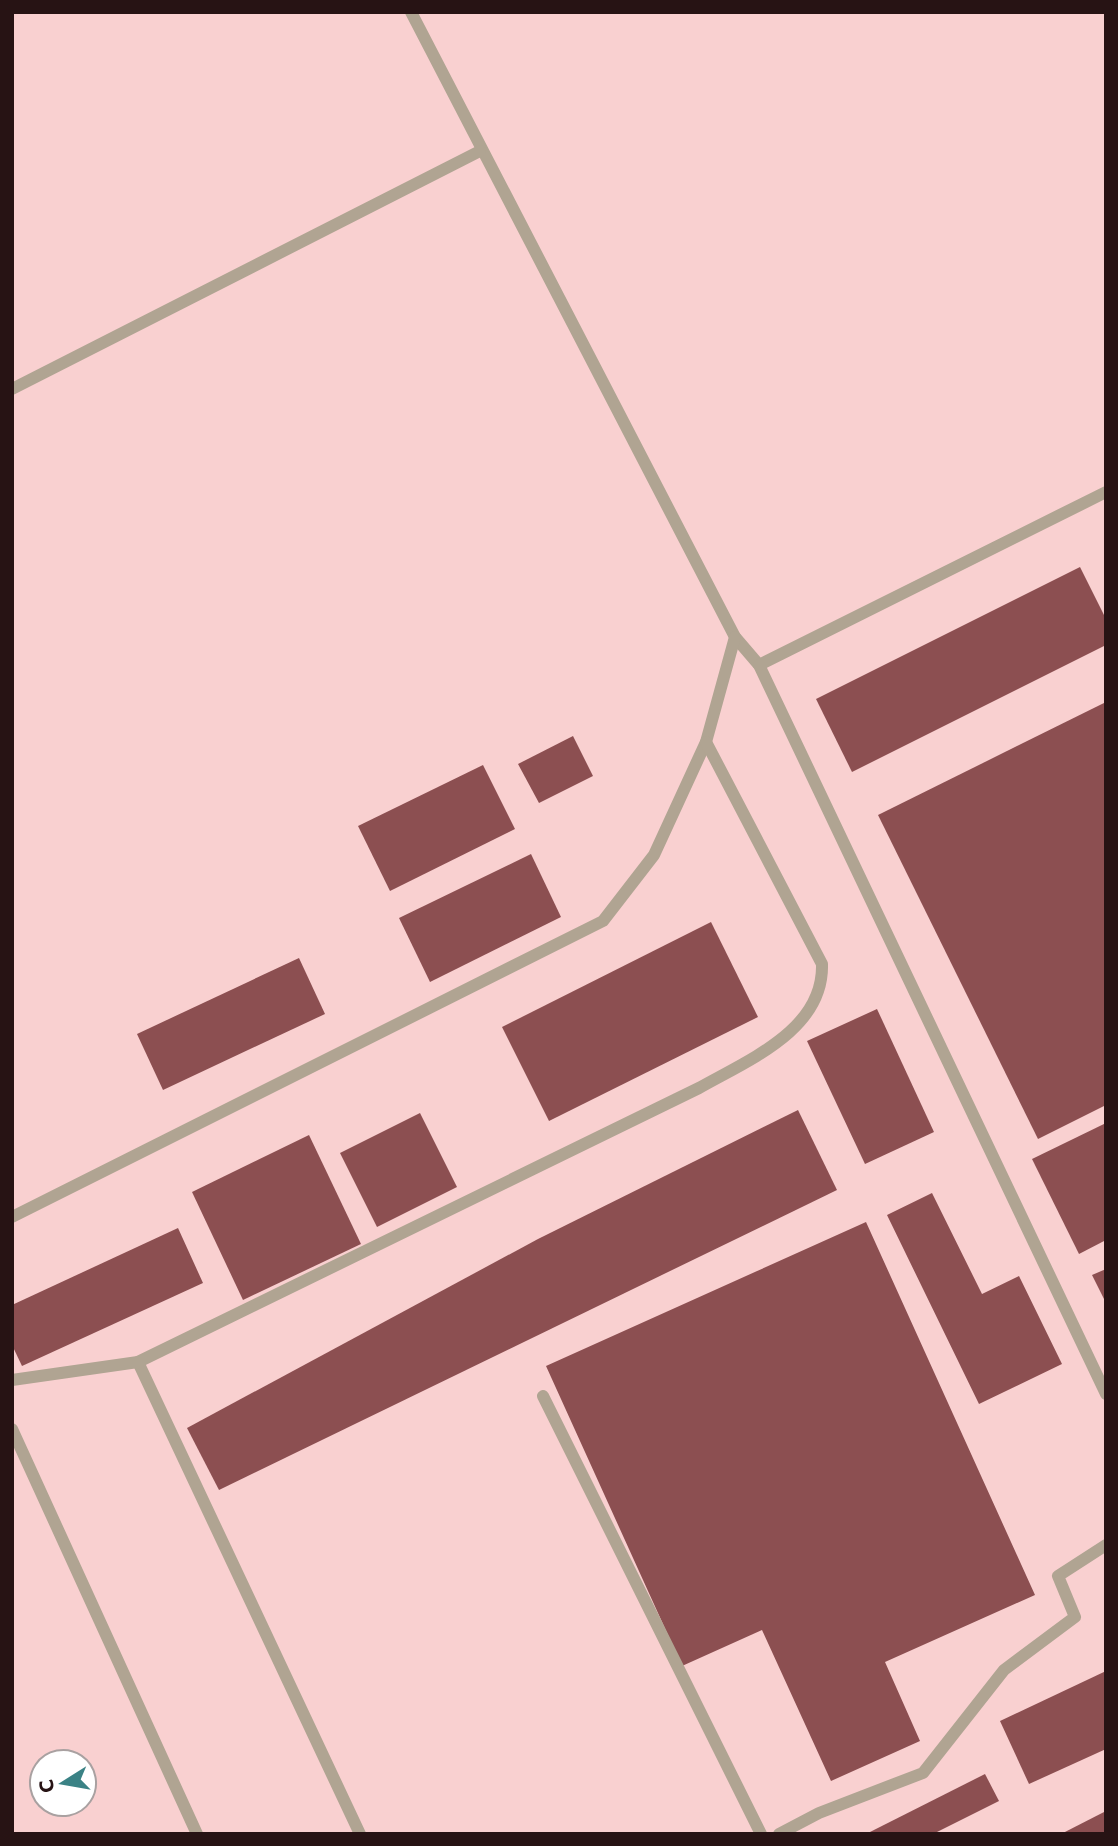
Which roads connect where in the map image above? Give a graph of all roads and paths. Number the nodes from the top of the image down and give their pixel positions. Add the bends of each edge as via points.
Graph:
1 (411, 12) edge
2 (480, 151) junction
3 (12, 389) edge
4 (1106, 492) edge
5 (735, 637) junction
6 (759, 665) junction
7 (706, 742) junction
8 (12, 1217) edge
9 (138, 1362) junction
10 (12, 1380) edge
11 (1106, 1394) edge
12 (543, 1396) dead end
13 (12, 1429) edge
14 (1106, 1545) edge
15 (197, 1834) edge
16 (360, 1834) edge
17 (761, 1834) edge
18 (779, 1834) edge

1 - 2 lane
2 - 3 lane
2 - 5 lane
4 - 6 lane
5 - 6 lane
5 - 7 lane
6 - 11 lane
7 - 8 lane via 654,855 603,921
7 - 9 lane via 822,964 822,983 811,1011 769,1048 699,1088
9 - 10 lane
9 - 16 lane
12 - 17 lane
13 - 15 lane
14 - 18 lane via 1058,1576 1075,1616 1004,1671 923,1773 819,1813

